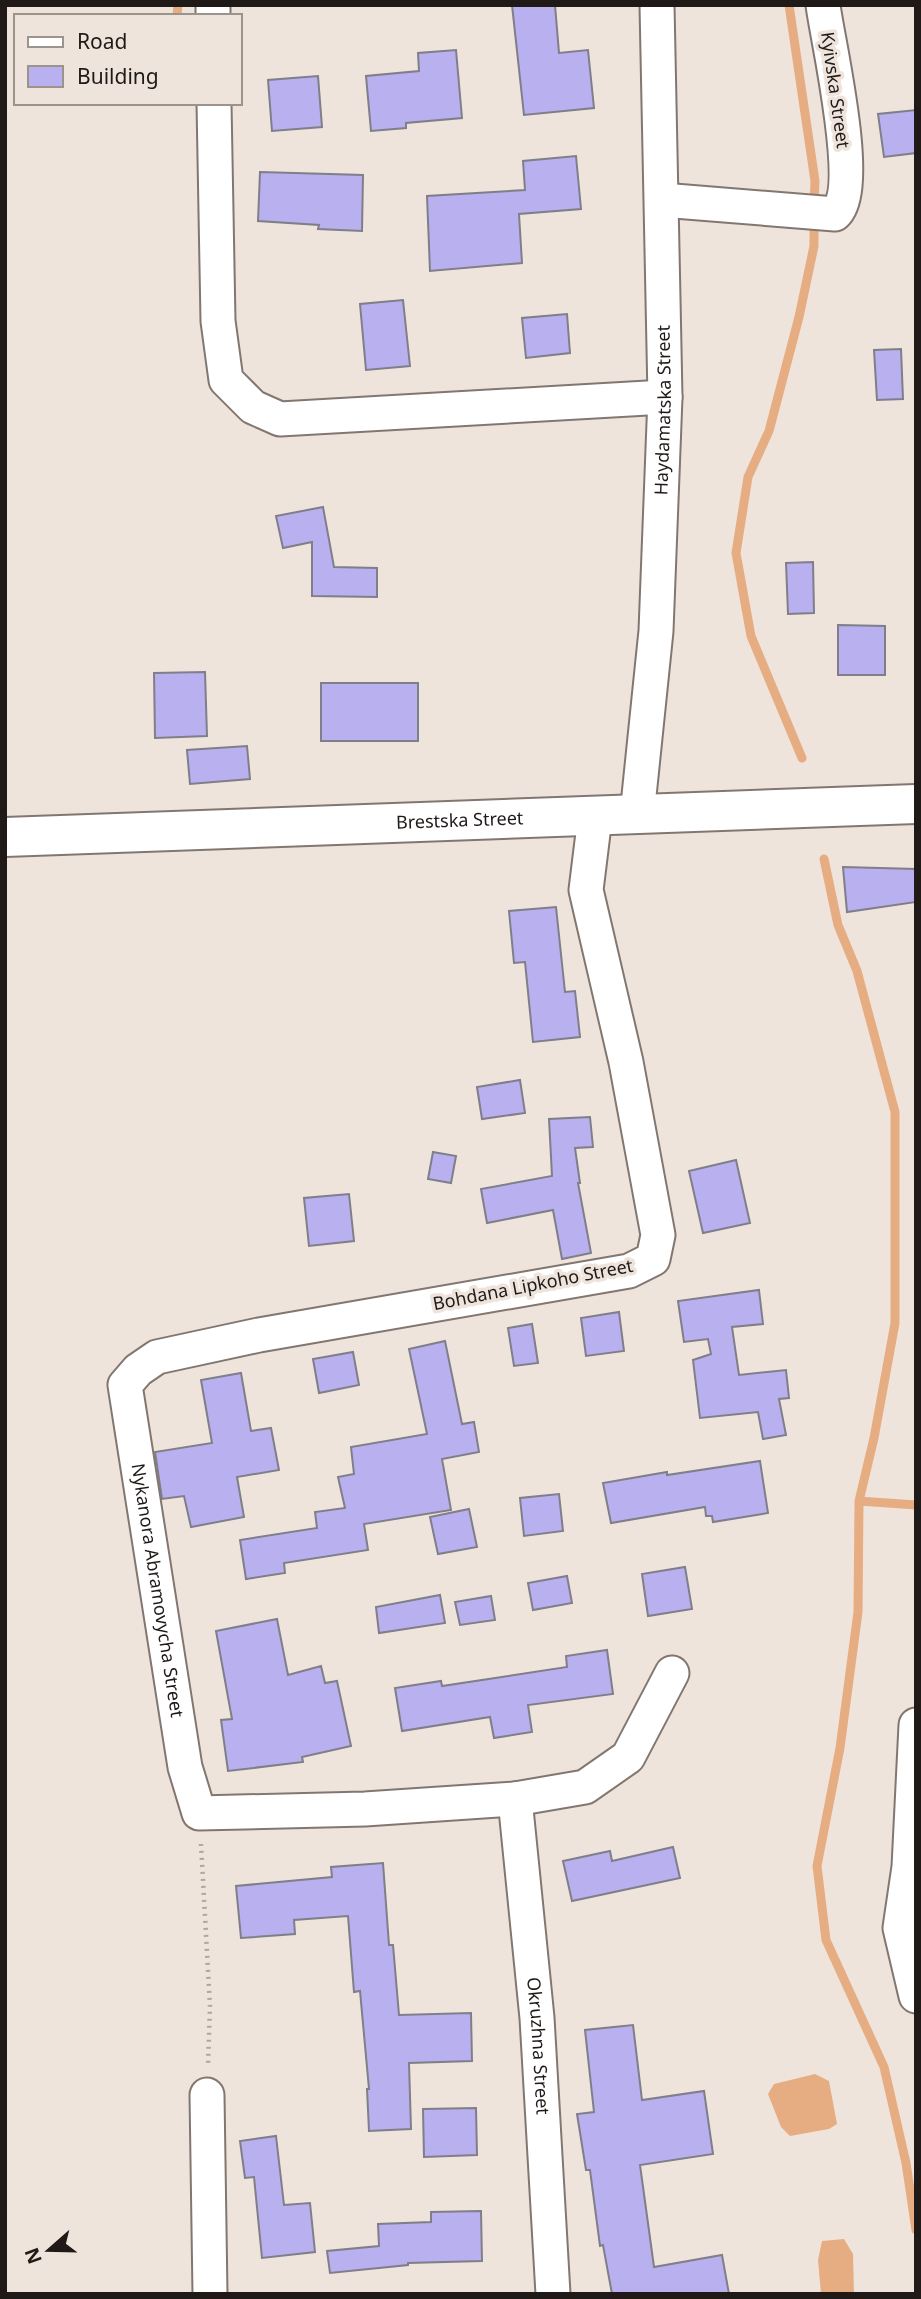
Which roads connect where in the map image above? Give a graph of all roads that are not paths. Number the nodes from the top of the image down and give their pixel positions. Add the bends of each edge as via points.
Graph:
1 (657, 5) edge
2 (823, 5) edge
3 (214, 105) edge
4 (662, 200) junction
5 (665, 397) junction
6 (916, 804) edge
7 (637, 815) junction
8 (595, 817) junction
9 (5, 837) edge
10 (138, 1370) joint
11 (672, 1673) dead end
12 (916, 1725) edge
13 (515, 1798) junction
14 (916, 1996) edge
15 (207, 2095) road end
16 (210, 2294) edge
17 (554, 2294) edge

1 - 4 street, Haydamatska Street
2 - 4 street, Kyivska Street via 846,137 844,193 838,211
3 - 5 street via 218,321 224,368 226,380 253,407 280,419
4 - 5 street, Haydamatska Street
5 - 7 street, Haydamatska Street via 656,631
6 - 7 main road, Brestska Street
7 - 8 main road, Brestska Street
8 - 9 main road, Brestska Street
8 - 10 street, Bohdana Lipkoho Street via 586,890 626,1062 658,1235 653,1259 629,1271 259,1335 157,1357
10 - 13 street, Nykanora Abramovycha Street via 125,1385 132,1437 186,1767 199,1813 365,1809
11 - 13 street via 628,1757 585,1787
12 - 14 street via 909,1867 900,1928
13 - 17 street, Okruzhna Street via 537,2018
15 - 16 street

